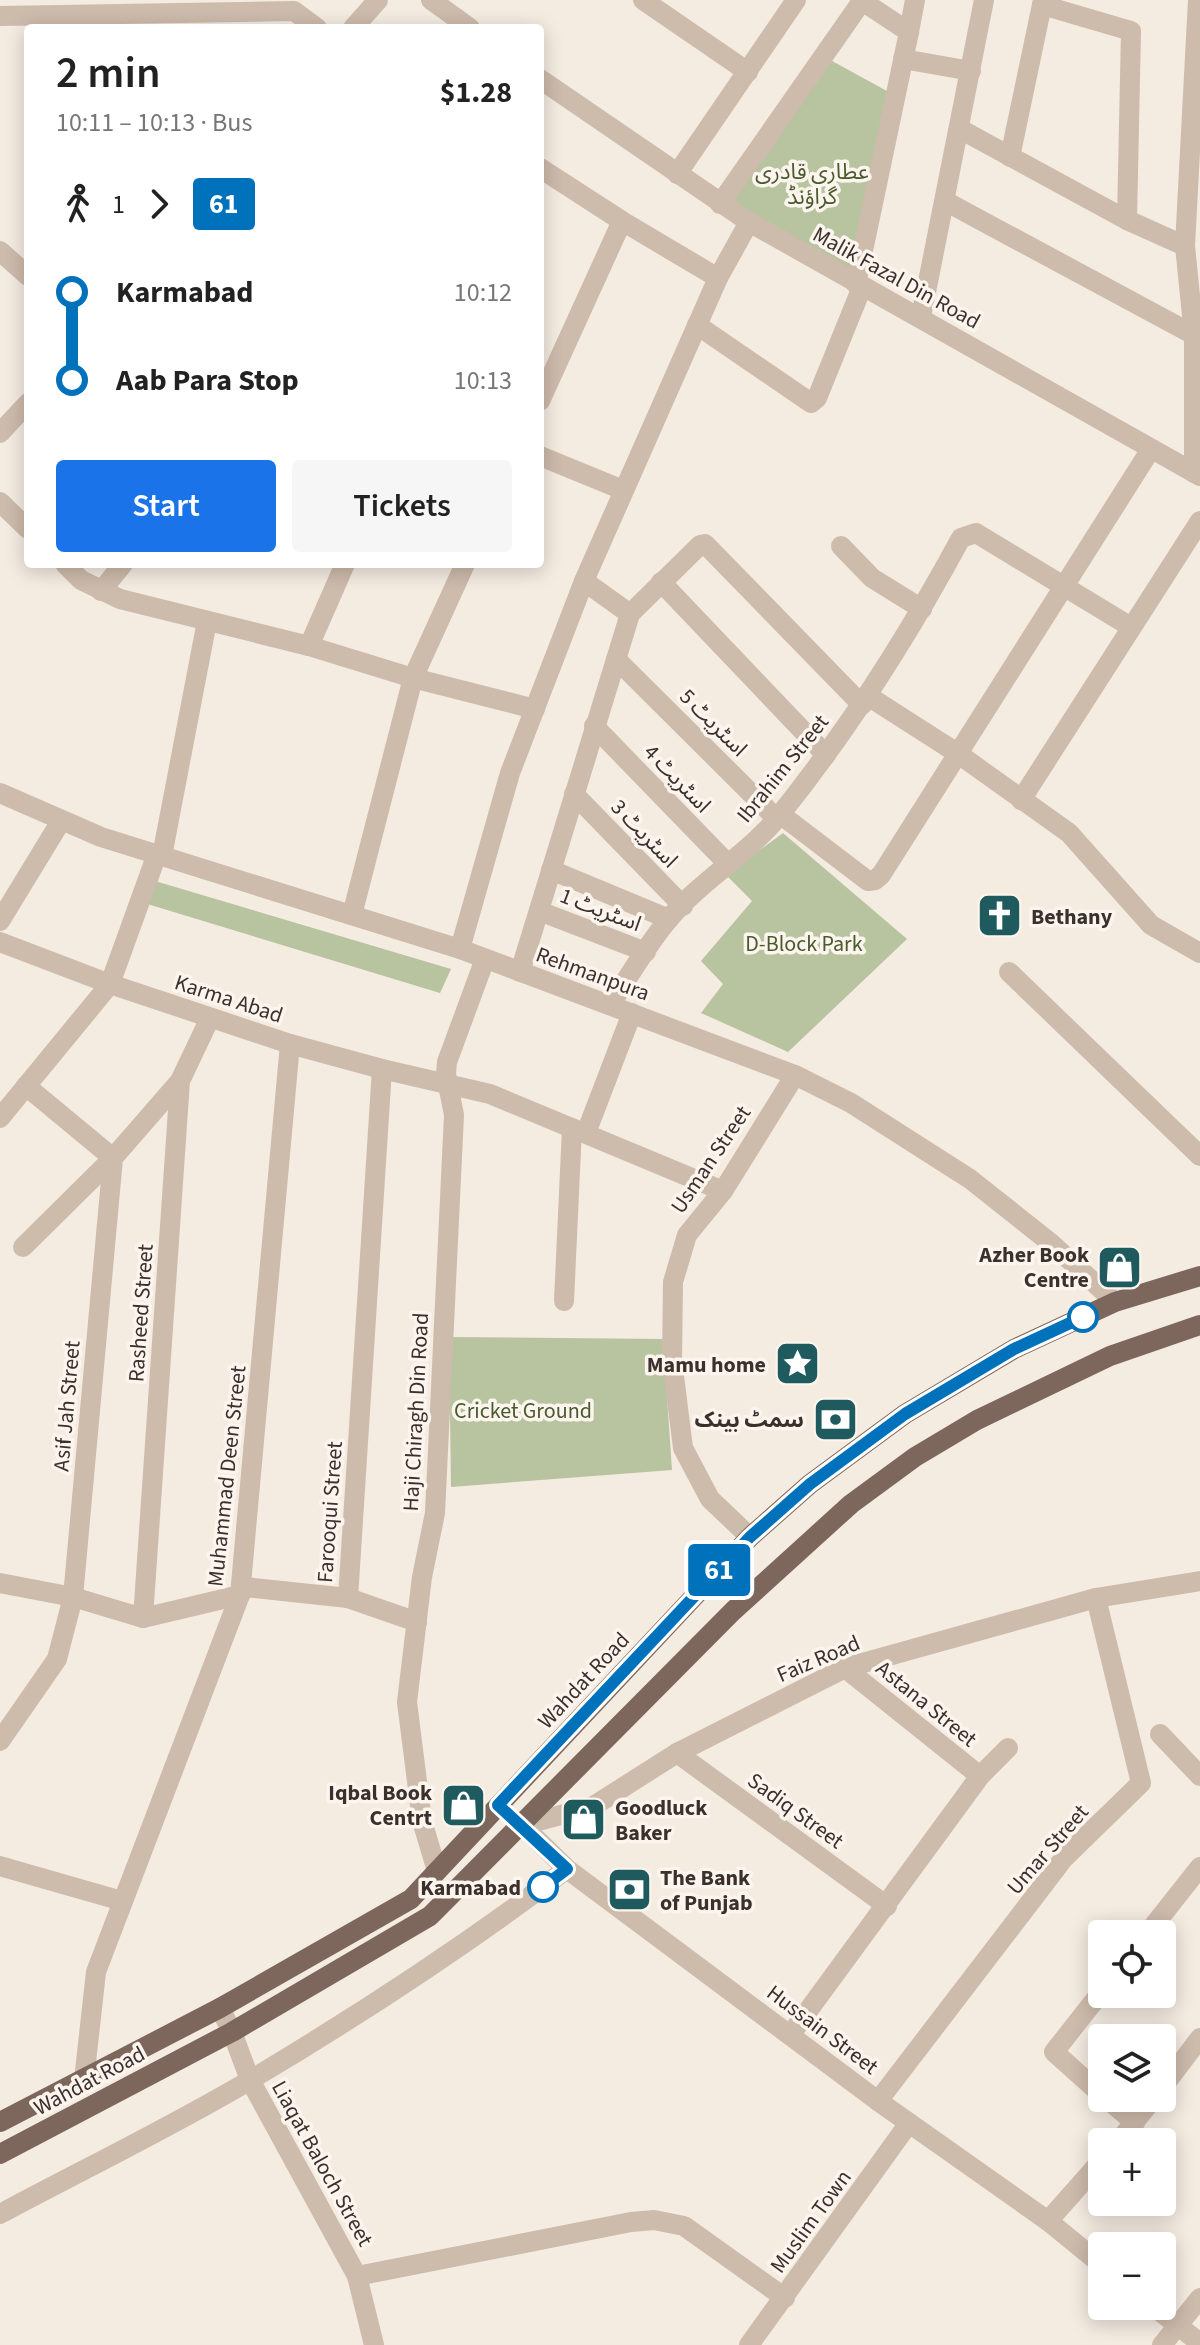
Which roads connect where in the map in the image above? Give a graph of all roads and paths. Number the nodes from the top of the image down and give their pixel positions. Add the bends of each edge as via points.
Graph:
1 (378, 0) edge
2 (431, 0) edge
3 (643, 0) edge
4 (861, 0) edge
5 (915, 0) edge
6 (984, 0) edge
7 (1198, 0) edge
8 (1042, 2) edge
9 (786, 4) edge
10 (229, 6) edge
11 (0, 16) edge
12 (312, 24) edge
13 (357, 24) edge
14 (464, 24) edge
15 (909, 32) junction
16 (903, 59) junction
17 (971, 71) junction
18 (748, 72) junction
19 (544, 89) edge
20 (960, 129) junction
21 (1010, 157) junction
22 (544, 171) edge
23 (677, 174) junction
24 (945, 201) junction
25 (720, 204) junction
26 (1127, 220) junction
27 (622, 221) junction
28 (749, 222) junction
29 (1185, 246) junction
30 (0, 251) edge
31 (24, 272) edge
32 (718, 278) junction
33 (859, 285) junction
34 (1196, 292) edge
35 (921, 317) junction
36 (697, 325) junction
37 (1194, 335) junction
38 (544, 392) edge
39 (24, 407) edge
40 (0, 433) edge
41 (1151, 449) junction
42 (544, 458) edge
43 (1197, 475) edge
44 (623, 490) junction
45 (0, 502) edge
46 (1200, 521) edge
47 (24, 525) edge
48 (841, 546) dead end
49 (69, 568) edge
50 (120, 568) edge
51 (343, 568) edge
52 (463, 568) edge
53 (584, 581) junction
54 (661, 582) junction
55 (1063, 586) junction
56 (101, 591) junction
57 (922, 609) junction
58 (630, 614) junction
59 (207, 621) junction
60 (1131, 627) junction
61 (309, 646) junction
62 (616, 659) junction
63 (413, 678) junction
64 (865, 701) junction
65 (535, 709) junction
66 (594, 726) junction
67 (957, 753) junction
68 (826, 755) junction
69 (0, 793) edge
70 (574, 794) junction
71 (1021, 800) junction
72 (779, 816) junction
73 (61, 821) junction
74 (159, 855) junction
75 (728, 864) junction
76 (551, 870) junction
77 (539, 911) junction
78 (676, 912) junction
79 (352, 915) junction
80 (0, 921) edge
81 (0, 942) edge
82 (460, 949) junction
83 (646, 952) junction
84 (1200, 953) edge
85 (485, 959) junction
86 (520, 972) junction
87 (1009, 972) dead end
88 (110, 984) junction
89 (610, 1005) junction
90 (632, 1013) junction
91 (210, 1018) junction
92 (290, 1044) junction
93 (382, 1069) junction
94 (795, 1075) junction
95 (180, 1081) junction
96 (448, 1082) junction
97 (26, 1086) junction
98 (2, 1111) edge
99 (579, 1131) junction
100 (1200, 1156) edge
101 (113, 1158) junction
102 (723, 1191) junction
103 (23, 1247) dead end
104 (1200, 1276) edge
105 (564, 1301) dead end
106 (1115, 1302) junction
107 (1200, 1325) edge
108 (750, 1537) junction
109 (1200, 1581) edge
110 (0, 1583) edge
111 (240, 1595) junction
112 (73, 1597) junction
113 (348, 1598) junction
114 (1096, 1598) junction
115 (143, 1618) junction
116 (417, 1622) junction
117 (845, 1668) junction
118 (1160, 1734) dead end
119 (0, 1741) edge
120 (1008, 1748) dead end
121 (677, 1753) junction
122 (980, 1776) junction
123 (1200, 1776) edge
124 (498, 1805) junction
125 (522, 1825) junction
126 (0, 1866) edge
127 (1200, 1867) edge
128 (567, 1869) junction
129 (437, 1871) junction
130 (122, 1901) junction
131 (887, 1906) junction
132 (1158, 1920) edge
133 (220, 2008) junction
134 (1089, 2008) edge
135 (232, 2032) junction
136 (791, 2034) junction
137 (1200, 2038) edge
138 (1176, 2070) edge
139 (84, 2080) junction
140 (250, 2080) junction
141 (1088, 2082) edge
142 (878, 2101) junction
143 (1122, 2112) edge
144 (1143, 2112) edge
145 (0, 2122) edge
146 (909, 2123) junction
147 (1135, 2123) junction
148 (1131, 2128) edge
149 (0, 2154) edge
150 (1088, 2176) edge
151 (0, 2214) edge
152 (1048, 2221) junction
153 (1088, 2254) edge
154 (357, 2276) junction
155 (785, 2298) junction
156 (1200, 2298) edge
157 (1170, 2320) edge
158 (1178, 2326) junction
159 (1200, 2343) edge
160 (374, 2345) edge
161 (749, 2345) edge
162 (1162, 2345) edge

1 - 13 street
2 - 14 street
3 - 18 street
4 - 15 street
4 - 25 street
5 - 15 street
6 - 17 street
7 - 29 street
8 - 21 street
8 - 26 street via 1131,31
9 - 18 street
10 - 11 street
10 - 12 street via 294,11
15 - 16 street
16 - 17 street
16 - 33 street
17 - 20 street
18 - 23 street
19 - 23 street, Malik Fazal Din Road
20 - 21 street
20 - 24 street
21 - 26 street
22 - 27 street
23 - 25 street, Malik Fazal Din Road
24 - 35 street
24 - 37 street
25 - 28 street, Malik Fazal Din Road
26 - 29 street
27 - 32 street
27 - 38 street
28 - 32 street
28 - 33 street, Malik Fazal Din Road
29 - 34 street
30 - 31 street
32 - 36 street
33 - 35 street, Malik Fazal Din Road
33 - 36 street via 811,403
34 - 37 street
35 - 41 street, Malik Fazal Din Road
36 - 44 street
37 - 43 street
39 - 40 street
41 - 43 street, Malik Fazal Din Road
41 - 55 street
42 - 44 street
44 - 53 street
45 - 47 street
46 - 60 street
48 - 57 street via 872,578
49 - 56 street
50 - 56 street
51 - 61 street
52 - 63 street
53 - 58 street
53 - 65 street
54 - 58 street
54 - 64 street via 705,544
54 - 68 street
55 - 57 street, Ibrahim Street via 976,533 961,538
55 - 60 street
55 - 67 street
56 - 59 street
57 - 64 street, Ibrahim Street
58 - 62 street
59 - 61 street
59 - 74 street
60 - 71 street
61 - 63 street
62 - 66 street
62 - 72 street, اسٹریٹ 5
63 - 65 street
63 - 79 street
64 - 67 street
64 - 68 street, Ibrahim Street
65 - 82 street via 510,773
66 - 70 street
66 - 75 street, اسٹریٹ 4
67 - 71 street
67 - 72 street, اسٹریٹ 5 via 875,880 868,881
68 - 72 street, Ibrahim Street
69 - 73 street, Rehmanpura
70 - 76 street
70 - 78 street, اسٹریٹ 3
71 - 84 street via 1069,833 1151,925
72 - 75 street, Ibrahim Street
73 - 74 street, Rehmanpura
73 - 80 street
74 - 79 street, Rehmanpura
74 - 88 street
75 - 78 street, Ibrahim Street
76 - 77 street
76 - 78 street
77 - 83 street, اسٹریٹ 1
77 - 86 street
78 - 83 street, Ibrahim Street
79 - 82 street, Rehmanpura
81 - 88 street, Karma Abad
82 - 85 street, Rehmanpura
83 - 89 street, Ibrahim Street
85 - 86 street, Rehmanpura
85 - 96 street, Haji Chiragh Din Road via 447,1062
86 - 89 street, Rehmanpura
87 - 100 street
88 - 91 street, Karma Abad
88 - 97 street
89 - 90 street, Rehmanpura
90 - 94 street, Rehmanpura
90 - 99 street
91 - 92 street, Karma Abad
91 - 95 street, Rasheed Street
92 - 93 street, Karma Abad
92 - 111 street, Muhammad Deen Street
93 - 96 street, Karma Abad
93 - 113 street, Farooqui Street
94 - 102 street, Usman Street
94 - 106 street, Rehmanpura via 851,1103 970,1179
95 - 101 street
95 - 115 street, Rasheed Street
96 - 99 street, Karma Abad
96 - 116 street, Haji Chiragh Din Road via 454,1115 435,1513
97 - 98 street
97 - 101 street
99 - 102 street, Karma Abad
99 - 105 street
101 - 103 street
101 - 112 street, Asif Jah Street
102 - 108 street, Usman Street via 687,1235 673,1282 672,1360 683,1448 710,1499
104 - 106 main road, Wahdat Road
106 - 108 main road, Wahdat Road via 1014,1349 905,1414 810,1484
107 - 125 main road, Wahdat Road via 1110,1356 977,1420 851,1504 733,1611
108 - 124 main road, Wahdat Road
109 - 114 street, Faiz Road
110 - 112 street
111 - 113 street, Farooqui Street via 245,1587
111 - 115 street, Farooqui Street
111 - 130 street, Muhammad Deen Street
112 - 115 street
112 - 119 street, Asif Jah Street via 57,1659
113 - 116 street
114 - 117 street, Faiz Road
114 - 142 street, Umar Street via 1141,1783 1064,1858
116 - 129 street, Haji Chiragh Din Road via 407,1702 422,1821
117 - 121 street, Faiz Road
117 - 122 street, Astana Street
118 - 123 street
120 - 122 street
121 - 125 street, Faiz Road via 592,1807
121 - 131 street, Sadiq Street
122 - 131 street
124 - 125 main road
124 - 129 main road, Wahdat Road
125 - 128 street, Hussain Street
125 - 135 main road, Wahdat Road via 430,1916
126 - 130 street
127 - 132 street
128 - 136 street, Hussain Street
128 - 140 street via 409,1982
129 - 133 main road, Wahdat Road via 411,1899
130 - 139 street, Muhammad Deen Street via 96,1972
131 - 136 street
133 - 135 street, Liaqat Baloch Street
133 - 139 main road, Wahdat Road
134 - 141 street via 1054,2052
135 - 140 street, Liaqat Baloch Street
135 - 149 main road, Wahdat Road
136 - 142 street, Hussain Street
137 - 138 street
139 - 145 main road, Wahdat Road
140 - 151 street
140 - 154 street, Liaqat Baloch Street
142 - 146 street, Hussain Street
143 - 147 street
144 - 147 street
146 - 152 street, Hussain Street
146 - 155 street, Muslim Town
147 - 148 street
150 - 152 street
152 - 153 street, Hussain Street
154 - 155 street via 654,2220 684,2226
154 - 160 street, Liaqat Baloch Street
155 - 161 street, Muslim Town
156 - 158 street
157 - 158 street
158 - 159 street
158 - 162 street

